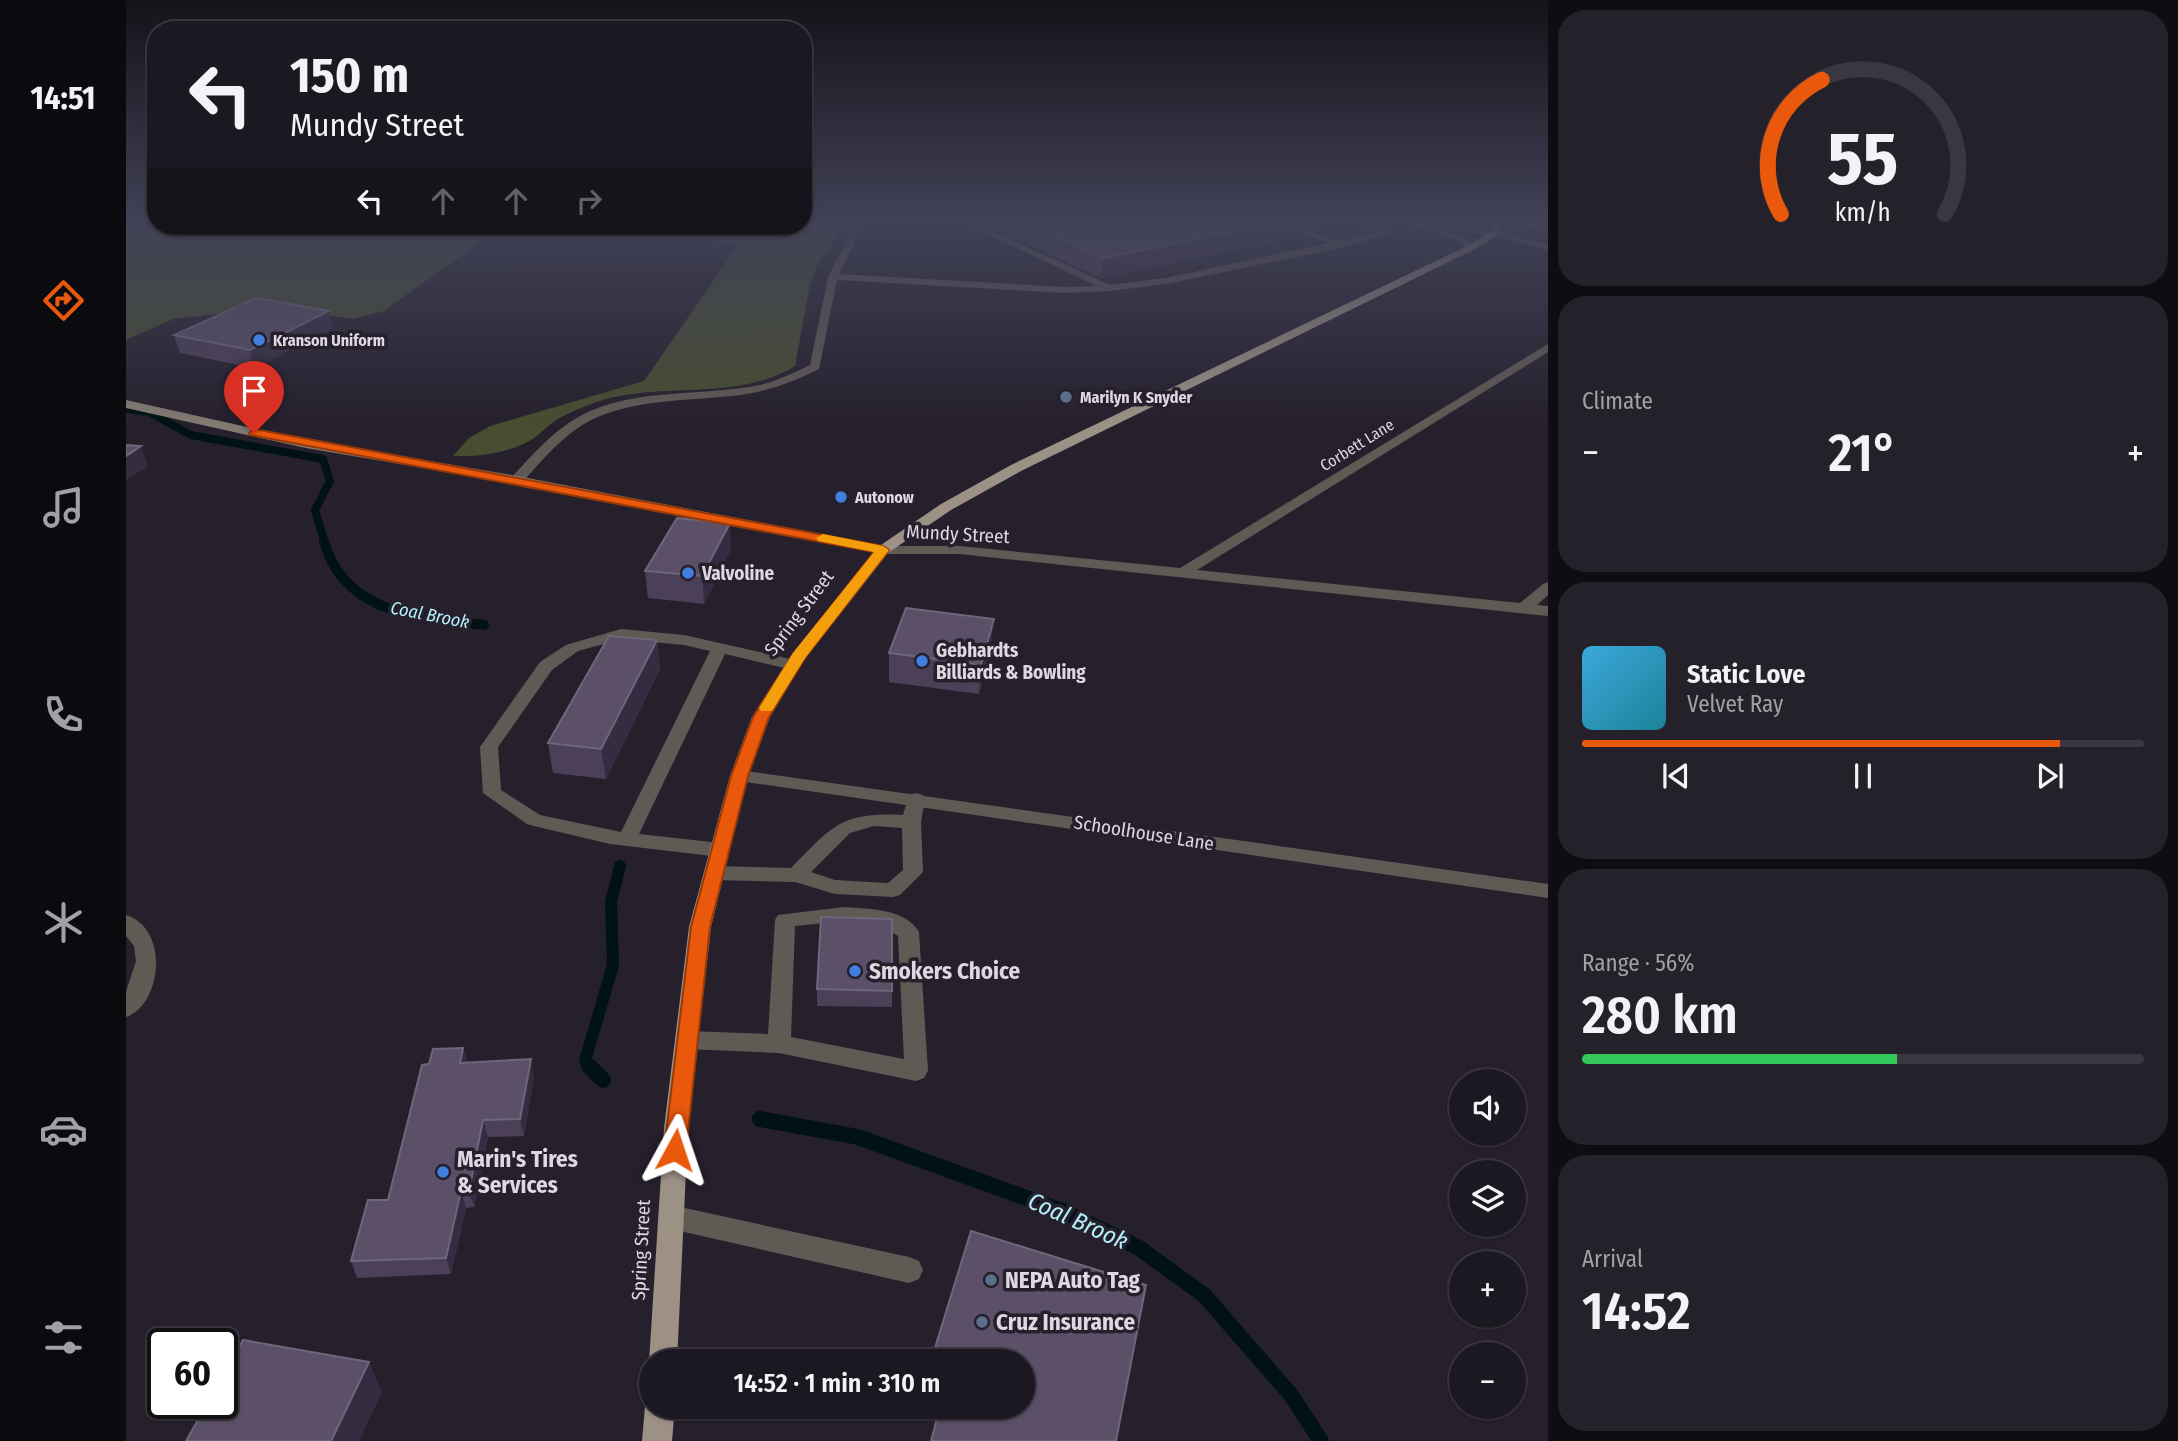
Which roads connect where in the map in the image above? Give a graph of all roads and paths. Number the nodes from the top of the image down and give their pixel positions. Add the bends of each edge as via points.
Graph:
1 (831, 289) edge
2 (1052, 289) edge
3 (1082, 289) edge
4 (1385, 289) edge
5 (1548, 348) edge
6 (126, 404) edge
7 (517, 480) junction
8 (883, 550) junction
9 (1184, 572) junction
10 (1548, 587) edge
11 (1523, 608) junction
12 (1548, 611) edge
13 (720, 648) junction
14 (793, 666) junction
15 (739, 776) junction
16 (916, 799) junction
17 (911, 821) junction
18 (627, 839) junction
19 (720, 850) junction
20 (714, 873) junction
21 (796, 875) junction
22 (1548, 891) edge
23 (126, 923) edge
24 (126, 1008) edge
25 (687, 1040) junction
26 (779, 1044) junction
27 (671, 1217) junction
28 (909, 1270) dead end
29 (664, 1349) edge
30 (659, 1419) edge
31 (657, 1441) edge

1 - 7 street via 815,367 763,388 648,400 594,415 554,441
2 - 3 street
4 - 8 main road, Spring Street via 1016,468 946,507
5 - 9 street, Corbett Lane
6 - 7 main road, Mundy Street via 306,444
7 - 8 main road, Mundy Street
8 - 9 street, Mundy Street via 958,550
8 - 14 main road, Spring Street
9 - 11 street, Mundy Street
10 - 11 street
11 - 12 street, Mundy Street
13 - 14 street
13 - 18 street
13 - 18 street via 621,634 572,648 546,666 489,747 492,793 534,820
14 - 15 main road, Spring Street via 761,717
15 - 16 street, Schoolhouse Lane
15 - 19 main road, Spring Street
16 - 17 street
16 - 22 street, Schoolhouse Lane
17 - 21 street via 874,820 843,828
17 - 21 street via 913,873 893,890 835,887
18 - 19 street
19 - 20 main road, Spring Street
20 - 21 street
20 - 25 main road, Spring Street via 700,927
23 - 24 street via 145,946 148,961 135,999
25 - 26 street
25 - 27 main road, Spring Street
26 - 26 street via 916,1072 908,932 885,918 844,914 785,920
27 - 28 street
27 - 29 main road, Spring Street
30 - 31 main road

